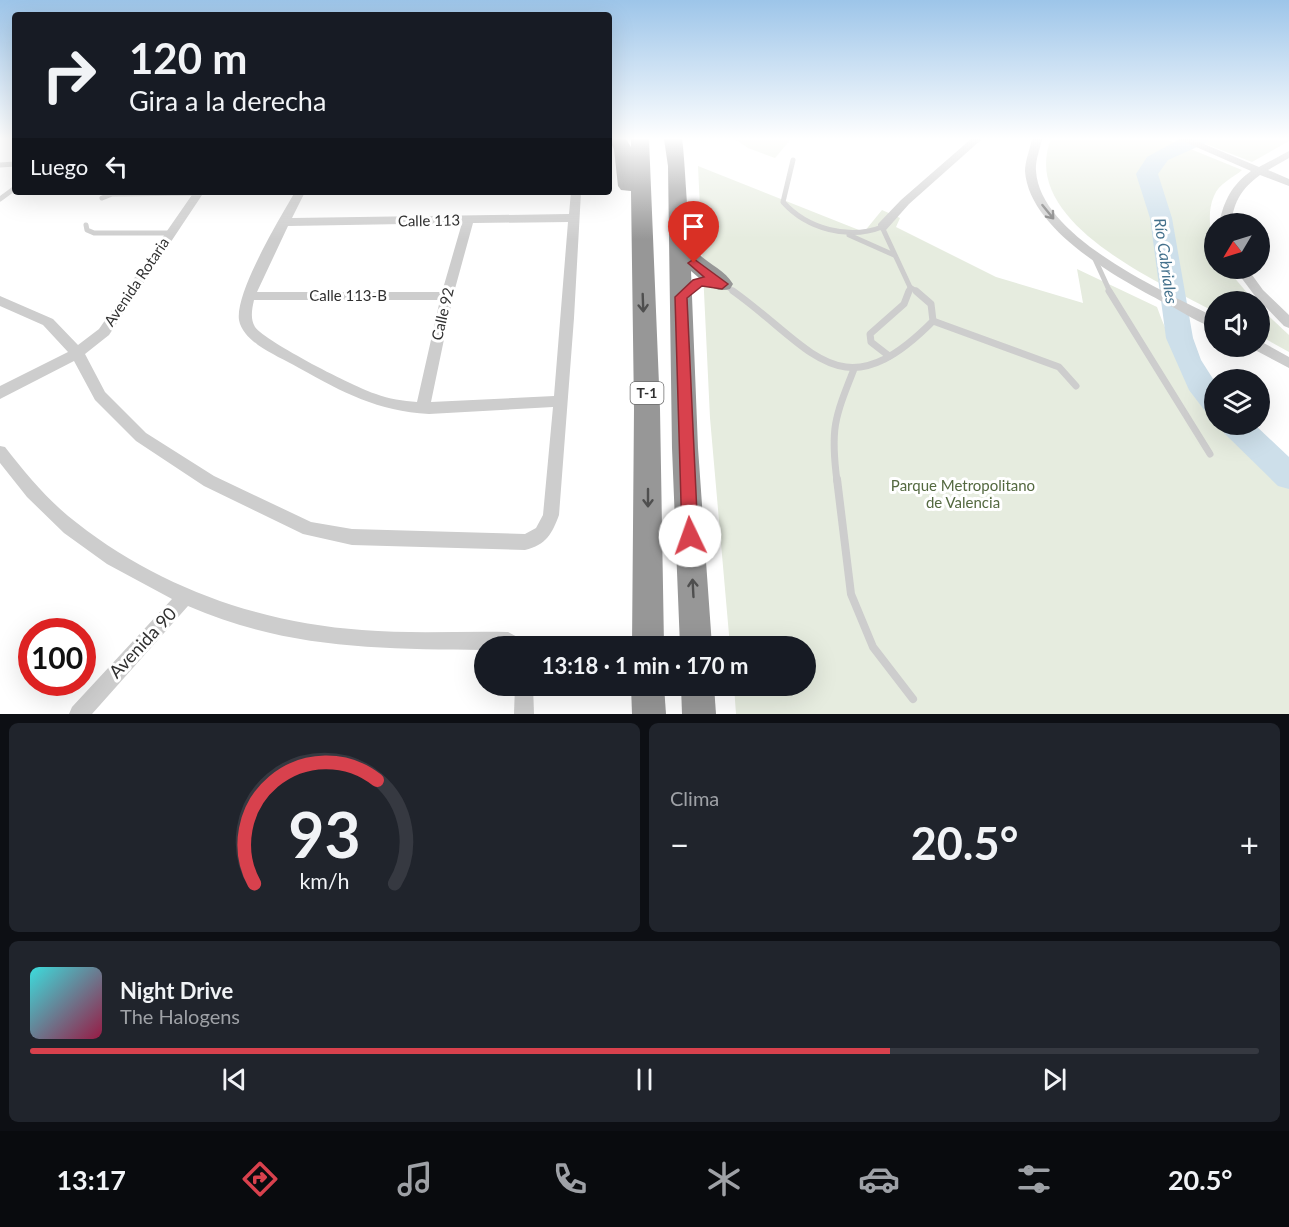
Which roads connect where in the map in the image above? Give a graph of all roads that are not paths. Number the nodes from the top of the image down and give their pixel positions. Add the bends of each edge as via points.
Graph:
1 (627, 172) edge
2 (640, 172) edge
3 (677, 172) edge
4 (790, 172) edge
5 (939, 172) edge
6 (1029, 172) edge
7 (1260, 172) joint
8 (1289, 183) edge
9 (110, 195) edge
10 (197, 195) edge
11 (298, 195) edge
12 (576, 195) edge
13 (102, 198) dead end
14 (1228, 213) edge
15 (573, 218) junction
16 (468, 221) junction
17 (284, 222) junction
18 (86, 225) dead end
19 (882, 227) junction
20 (170, 233) junction
21 (847, 234) junction
22 (679, 245) junction
23 (641, 255) junction
24 (894, 255) junction
25 (1094, 257) junction
26 (1248, 279) edge
27 (722, 284) junction
28 (910, 287) junction
29 (250, 296) junction
30 (447, 296) junction
31 (681, 297) junction
32 (0, 301) edge
33 (1204, 317) edge
34 (933, 321) junction
35 (1289, 322) edge
36 (76, 352) junction
37 (1270, 352) edge
38 (889, 356) junction
39 (1289, 363) edge
40 (854, 369) junction
41 (1076, 386) dead end
42 (0, 393) edge
43 (560, 401) junction
44 (423, 408) junction
45 (0, 452) edge
46 (1210, 454) dead end
47 (184, 598) junction
48 (648, 636) edge
49 (696, 636) edge
50 (474, 641) edge
51 (524, 696) edge
52 (648, 696) edge
53 (698, 696) edge
54 (913, 699) dead end
55 (79, 714) edge
56 (524, 714) edge
57 (649, 714) edge
58 (699, 714) edge

1 - 23 highway
2 - 23 highway, T-1
3 - 22 highway, T-1
4 - 21 lane via 783,197 786,207 794,214
5 - 19 street
6 -> 25 street via 1038,200 1070,237
7 - 8 street
7 - 14 street via 1239,184 1230,198
9 - 13 lane
10 - 20 street, Avenida Rotaria
11 - 17 street
12 - 15 street
15 - 16 street, Calle 113
15 - 43 street
16 - 17 street, Calle 113
16 - 30 street, Calle 92
17 - 29 street
18 - 20 lane via 87,230 94,232
19 - 21 lane
19 - 24 lane
20 - 36 street, Avenida Rotaria via 104,332
21 - 24 lane
22 - 27 highway via 694,263
22 - 31 highway, T-1
23 -> 48 highway, T-1 via 647,410
24 - 28 lane
25 - 33 street
25 - 46 lane via 1112,296
26 - 35 street
27 - 31 highway via 698,283
27 - 40 lane via 813,354 834,366
28 - 34 lane via 931,302 935,311
28 - 38 lane via 904,304 870,334 871,342
29 - 30 street, Calle 113-B
29 - 44 street via 245,316 249,331 268,345 368,396 390,404
30 - 44 street, Calle 92
49 -> 31 highway, T-1
32 - 36 street via 48,322
34 - 38 lane
34 - 41 lane via 1059,367
36 - 42 street, Avenida Rotaria
36 - 43 street via 100,396 141,437 209,481 309,529 351,537 525,543 535,540 544,533 550,515
37 - 39 street
38 - 40 lane via 866,368
40 - 54 lane via 835,417 832,443 851,594 873,646
43 - 44 street
45 - 47 street via 13,471 79,536
47 - 50 street via 289,629 361,639
47 - 55 street, Avenida 90
51 - 56 street
52 - 57 highway
53 - 58 highway

